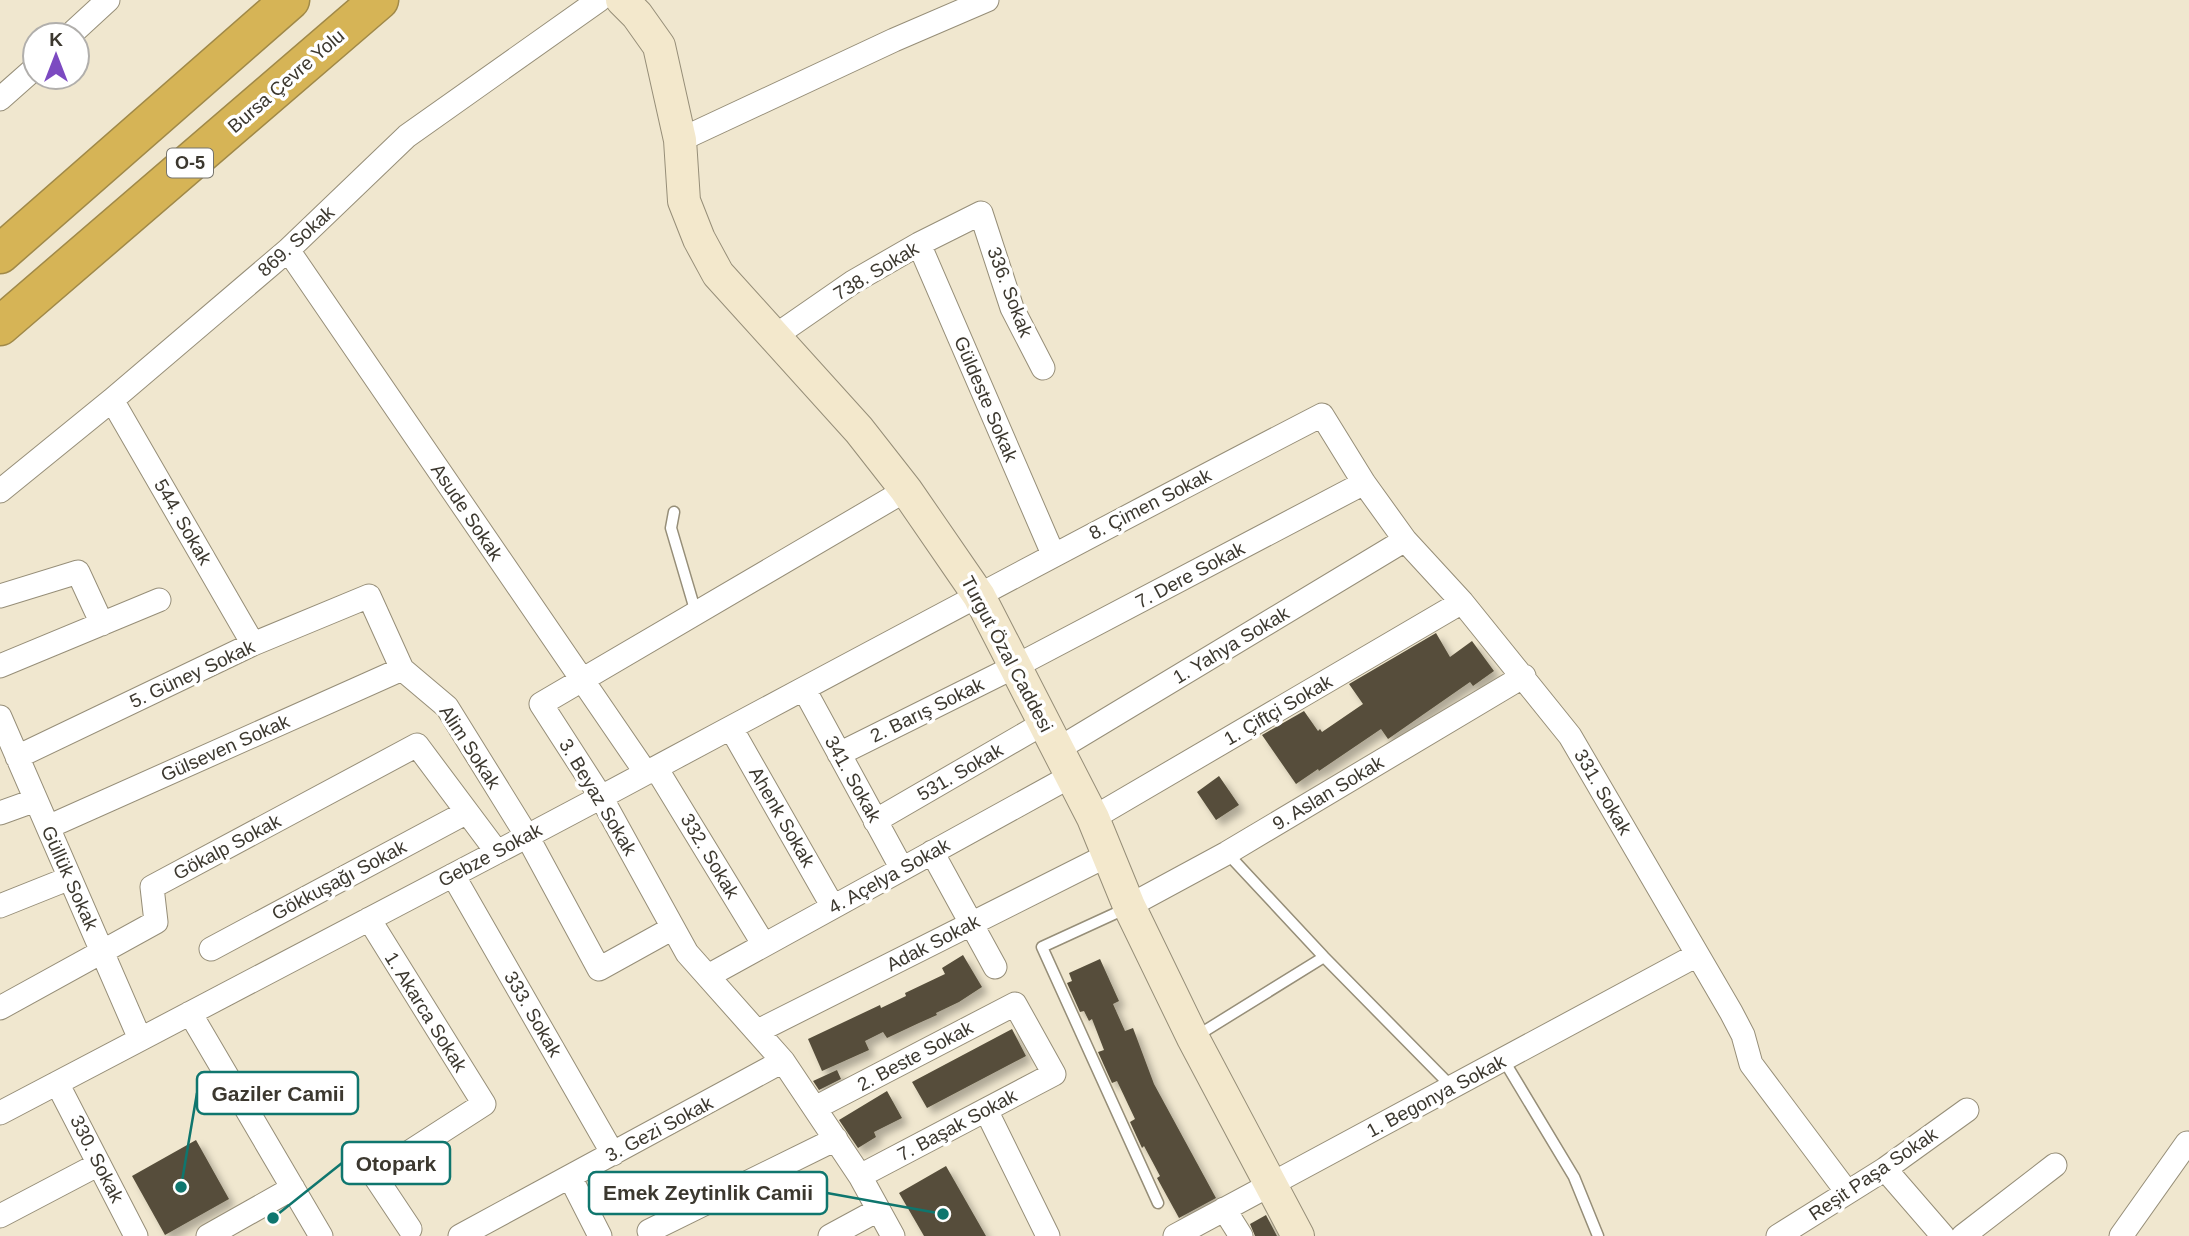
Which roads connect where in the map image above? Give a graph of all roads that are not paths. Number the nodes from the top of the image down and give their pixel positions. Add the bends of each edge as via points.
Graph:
1 (108, 0) edge
2 (290, 0) edge
3 (379, 0) edge
4 (599, 0) edge
5 (622, 0) edge
6 (987, 0) edge
7 (86, 21) edge
8 (21, 78) edge
9 (4, 90) edge
10 (680, 140) junction
11 (981, 213) joint
12 (919, 244) junction
13 (288, 250) junction
14 (0, 254) edge
15 (0, 326) edge
16 (775, 336) junction
17 (1043, 369) dead end
18 (113, 400) junction
19 (1322, 415) joint
20 (1364, 483) junction
21 (906, 490) junction
22 (0, 491) edge
23 (674, 512) dead end
24 (1405, 540) junction
25 (1053, 554) junction
26 (0, 596) edge
27 (979, 596) junction
28 (159, 600) dead end
29 (1462, 602) junction
30 (696, 613) junction
31 (102, 624) junction
32 (253, 644) junction
33 (0, 666) edge
34 (1016, 666) junction
35 (402, 669) junction
36 (1524, 676) junction
37 (582, 680) junction
38 (804, 689) junction
39 (1, 724) edge
40 (731, 728) junction
41 (1058, 749) junction
42 (839, 754) junction
43 (17, 757) junction
44 (651, 770) junction
45 (601, 797) junction
46 (36, 800) junction
47 (467, 811) junction
48 (0, 813) edge
49 (1093, 818) junction
50 (876, 821) junction
51 (48, 827) junction
52 (527, 836) junction
53 (497, 852) junction
54 (932, 852) junction
55 (1227, 853) junction
56 (1108, 855) junction
57 (902, 869) junction
58 (453, 875) junction
59 (70, 878) junction
60 (0, 906) edge
61 (1129, 906) junction
62 (833, 907) junction
63 (369, 919) junction
64 (972, 923) junction
65 (673, 928) junction
66 (764, 945) junction
67 (211, 949) dead end
68 (102, 953) junction
69 (1697, 955) junction
70 (1324, 957) junction
71 (995, 967) dead end
72 (708, 976) junction
73 (0, 1008) edge
74 (190, 1013) junction
75 (758, 1031) junction
76 (1193, 1038) junction
77 (140, 1040) junction
78 (1503, 1059) junction
79 (783, 1061) junction
80 (1054, 1074) joint
81 (57, 1083) junction
82 (1452, 1087) junction
83 (815, 1108) junction
84 (986, 1110) junction
85 (1966, 1110) dead end
86 (0, 1113) edge
87 (836, 1139) junction
88 (2187, 1143) dead end
89 (613, 1154) junction
90 (99, 1164) junction
91 (2055, 1165) dead end
92 (1885, 1169) junction
93 (860, 1176) junction
94 (570, 1177) junction
95 (1271, 1183) junction
96 (293, 1188) junction
97 (1847, 1192) junction
98 (1158, 1203) dead end
99 (1224, 1209) junction
100 (878, 1210) junction
101 (0, 1216) edge
102 (649, 1231) dead end
103 (473, 1233) edge
104 (408, 1234) edge
105 (134, 1235) edge
106 (208, 1236) edge
107 (321, 1236) edge
108 (600, 1236) edge
109 (830, 1236) edge
110 (893, 1236) edge
111 (1048, 1236) edge
112 (1175, 1236) edge
113 (1241, 1236) edge
114 (1298, 1236) edge
115 (1598, 1236) edge
116 (1778, 1236) edge
117 (1943, 1236) edge
118 (1963, 1236) edge
119 (2121, 1236) edge

1 - 7 street
2 - 14 highway
3 - 15 highway, Bursa Çevre Yolu / O-5
4 - 13 street, 869. Sokak via 407,136
5 - 10 street, Turgut Özal Caddesi via 659,46
6 - 10 street
8 - 9 street
10 - 16 street, Turgut Özal Caddesi via 684,201 699,239 718,274
11 - 12 street, 738. Sokak
11 - 17 street, 336. Sokak via 1012,308
12 - 16 street, 738. Sokak via 853,282
12 - 25 street, Güldeste Sokak
13 - 18 street, 869. Sokak
13 - 37 street, Asude Sokak
16 - 21 street, Turgut Özal Caddesi
18 - 22 street, 869. Sokak
18 - 32 street, 544. Sokak
19 - 20 street, 331. Sokak
19 - 25 street, 8. Çimen Sokak
20 - 24 street, 331. Sokak
20 - 34 street, 7. Dere Sokak
21 - 27 street, Turgut Özal Caddesi
21 - 30 street, 3. Beyaz Sokak
23 - 30 lane via 671,528
24 - 29 street, 331. Sokak
24 - 41 street, 1. Yahya Sokak
25 - 27 street, 8. Çimen Sokak
26 - 31 street via 78,572
27 - 34 street, Turgut Özal Caddesi
27 - 38 street, Gebze Sokak
28 - 31 street
29 - 36 street, 331. Sokak
29 - 49 street, 1. Çiftçi Sokak
30 - 37 street, 3. Beyaz Sokak
31 - 33 street
32 - 35 street, 5. Güney Sokak via 369,596
32 - 43 street, 5. Güney Sokak
34 - 41 street, Turgut Özal Caddesi
34 - 42 street, 2. Barış Sokak
35 - 51 street, Gülseven Sokak
35 - 52 street, Alim Sokak via 447,707
36 - 55 street, 9. Aslan Sokak
36 - 69 street, 331. Sokak via 1570,736
37 - 44 street, Asude Sokak
37 - 45 street, 3. Beyaz Sokak via 541,704
38 - 40 street, Gebze Sokak
38 - 42 street, 341. Sokak
39 - 43 street, Güllük Sokak
40 - 44 street, Gebze Sokak
40 - 62 street, Ahenk Sokak
41 - 49 street, Turgut Özal Caddesi
41 - 50 street, 531. Sokak
41 - 54 street, 4. Açelya Sokak
42 - 50 street, 341. Sokak
43 - 46 street, Güllük Sokak
44 - 45 street, Gebze Sokak
44 - 66 street, 332. Sokak
45 - 52 street, Gebze Sokak
45 - 65 street, 3. Beyaz Sokak
46 - 48 street
46 - 51 street, Güllük Sokak
47 - 53 street
47 - 67 street, Gökkuşağı Sokak
47 - 68 street, Gökalp Sokak via 416,746 152,887 156,922
49 - 56 street, Turgut Özal Caddesi
50 - 57 street, 341. Sokak
51 - 59 street, Güllük Sokak
52 - 53 street, Gebze Sokak
52 - 65 street, Alim Sokak via 599,969
53 - 58 street, Gebze Sokak
54 - 57 street, 4. Açelya Sokak
54 - 64 street
55 - 61 street, 9. Aslan Sokak
55 - 70 lane
56 - 61 street, Turgut Özal Caddesi
56 - 64 street, Adak Sokak
57 - 62 street, 4. Açelya Sokak
58 - 63 street, Gebze Sokak
58 - 89 street, 333. Sokak
59 - 60 street
59 - 68 street, Güllük Sokak
61 - 76 street, Turgut Özal Caddesi
61 - 98 lane via 1042,947
62 - 66 street, 4. Açelya Sokak
63 - 74 street, Gebze Sokak
63 - 104 street, 1. Akarca Sokak via 484,1104 374,1175
64 - 71 street
64 - 75 street, Adak Sokak
65 - 72 street, 3. Beyaz Sokak
66 - 72 street, 4. Açelya Sokak
68 - 73 street, Gökalp Sokak
68 - 77 street, Güllük Sokak
69 - 78 street, 1. Begonya Sokak
69 - 97 street, 331. Sokak via 1743,1035 1751,1064
70 - 76 lane
70 - 82 lane
72 - 75 street, 3. Beyaz Sokak
74 - 77 street, Gebze Sokak
74 - 96 street
75 - 79 street, 3. Beyaz Sokak
76 - 95 street, Turgut Özal Caddesi
77 - 81 street, Gebze Sokak
78 - 82 street, 1. Begonya Sokak
78 - 115 lane via 1574,1177
79 - 83 street, 3. Beyaz Sokak
79 - 89 street, 3. Gezi Sokak
80 - 83 street, 2. Beste Sokak via 1015,1003
80 - 84 street, 7. Başak Sokak
81 - 86 street, Gebze Sokak
81 - 90 street, 330. Sokak
82 - 95 street, 1. Begonya Sokak
83 - 87 street, 3. Beyaz Sokak
84 - 93 street, 7. Başak Sokak
84 - 111 street
85 - 92 street, Reşit Paşa Sokak
87 - 93 street, 3. Beyaz Sokak
87 - 102 street
88 - 119 street
89 - 94 street, 3. Gezi Sokak
90 - 101 street
90 - 105 street, 330. Sokak
91 - 118 street
92 - 97 street, Reşit Paşa Sokak
92 - 117 street
93 - 100 street, 3. Beyaz Sokak
94 - 103 street, 3. Gezi Sokak
94 - 108 street
95 - 99 street, 1. Begonya Sokak
95 - 114 street, Turgut Özal Caddesi
96 - 106 street
96 - 107 street
97 - 116 street, Reşit Paşa Sokak
99 - 112 street, 1. Begonya Sokak
99 - 113 street
100 - 109 street
100 - 110 street, 3. Beyaz Sokak

